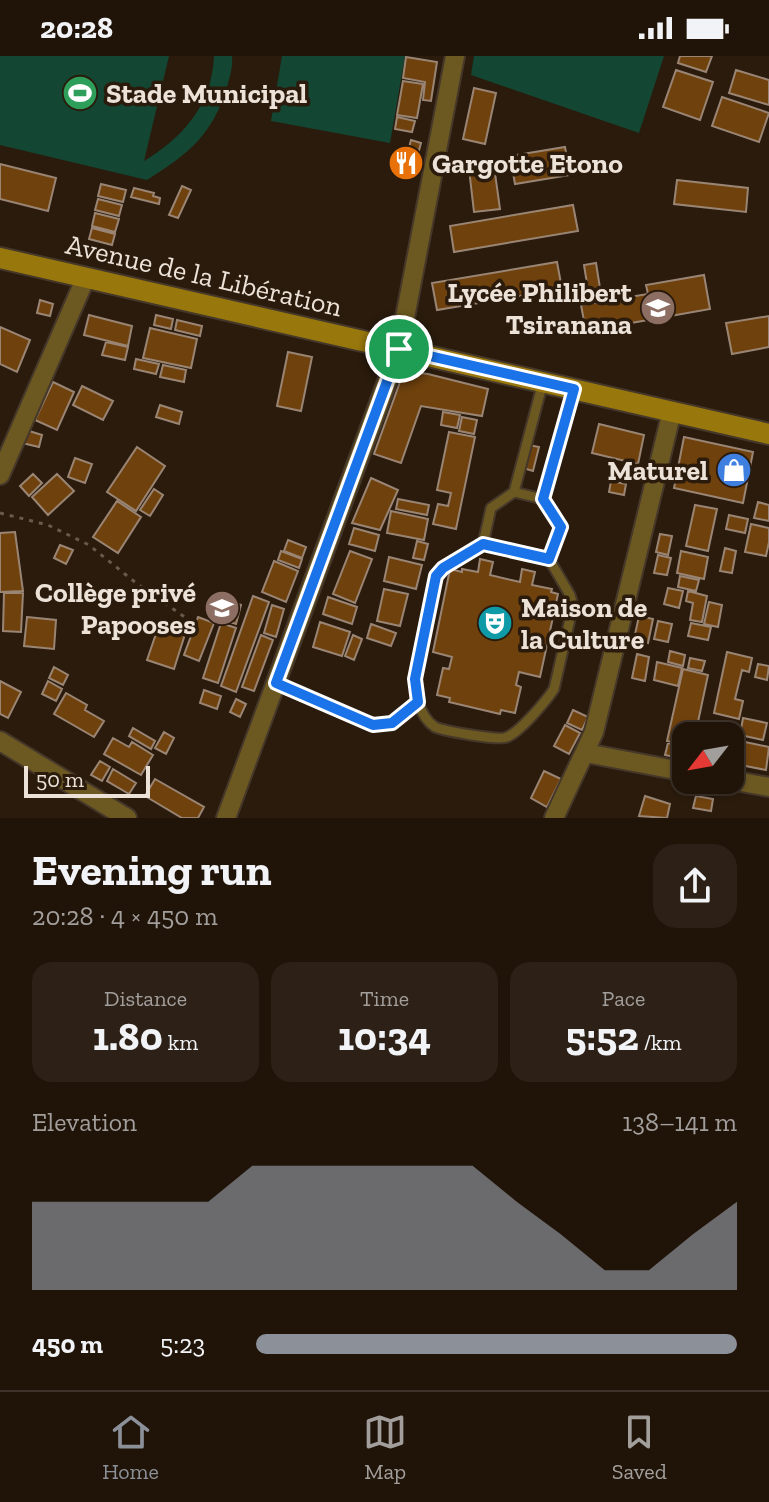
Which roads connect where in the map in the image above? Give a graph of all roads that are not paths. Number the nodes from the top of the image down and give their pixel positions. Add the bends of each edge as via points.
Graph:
1 (455, 56) edge
2 (0, 258) edge
3 (86, 277) junction
4 (399, 349) junction
5 (543, 382) junction
6 (574, 389) junction
7 (672, 411) junction
8 (769, 434) edge
9 (0, 475) edge
10 (514, 492) junction
11 (543, 499) junction
12 (483, 544) junction
13 (549, 559) junction
14 (276, 683) junction
15 (418, 702) junction
16 (0, 741) edge
17 (586, 753) junction
18 (672, 769) edge
19 (744, 783) edge
20 (769, 787) edge
21 (127, 818) edge
22 (226, 818) edge
23 (554, 818) edge

1 - 4 street
2 - 3 main road, Avenue de la Libération
3 - 4 main road, Avenue de la Libération
3 - 9 street
4 - 5 main road, Avenue de la Libération
4 - 14 street
5 - 6 main road, Avenue de la Libération
5 - 10 lane
6 - 7 main road, Avenue de la Libération
6 - 11 lane
7 - 8 main road, Avenue de la Libération
7 - 17 street
10 - 11 lane
10 - 12 lane via 491,508
11 - 13 lane via 561,527
12 - 13 lane
12 - 15 lane via 436,576 415,679
13 - 15 lane via 573,606 554,689 547,699 511,736 501,739 433,726
14 - 15 lane via 373,725 392,723
14 - 22 street
16 - 21 street
17 - 18 street
17 - 23 street
19 - 20 street

